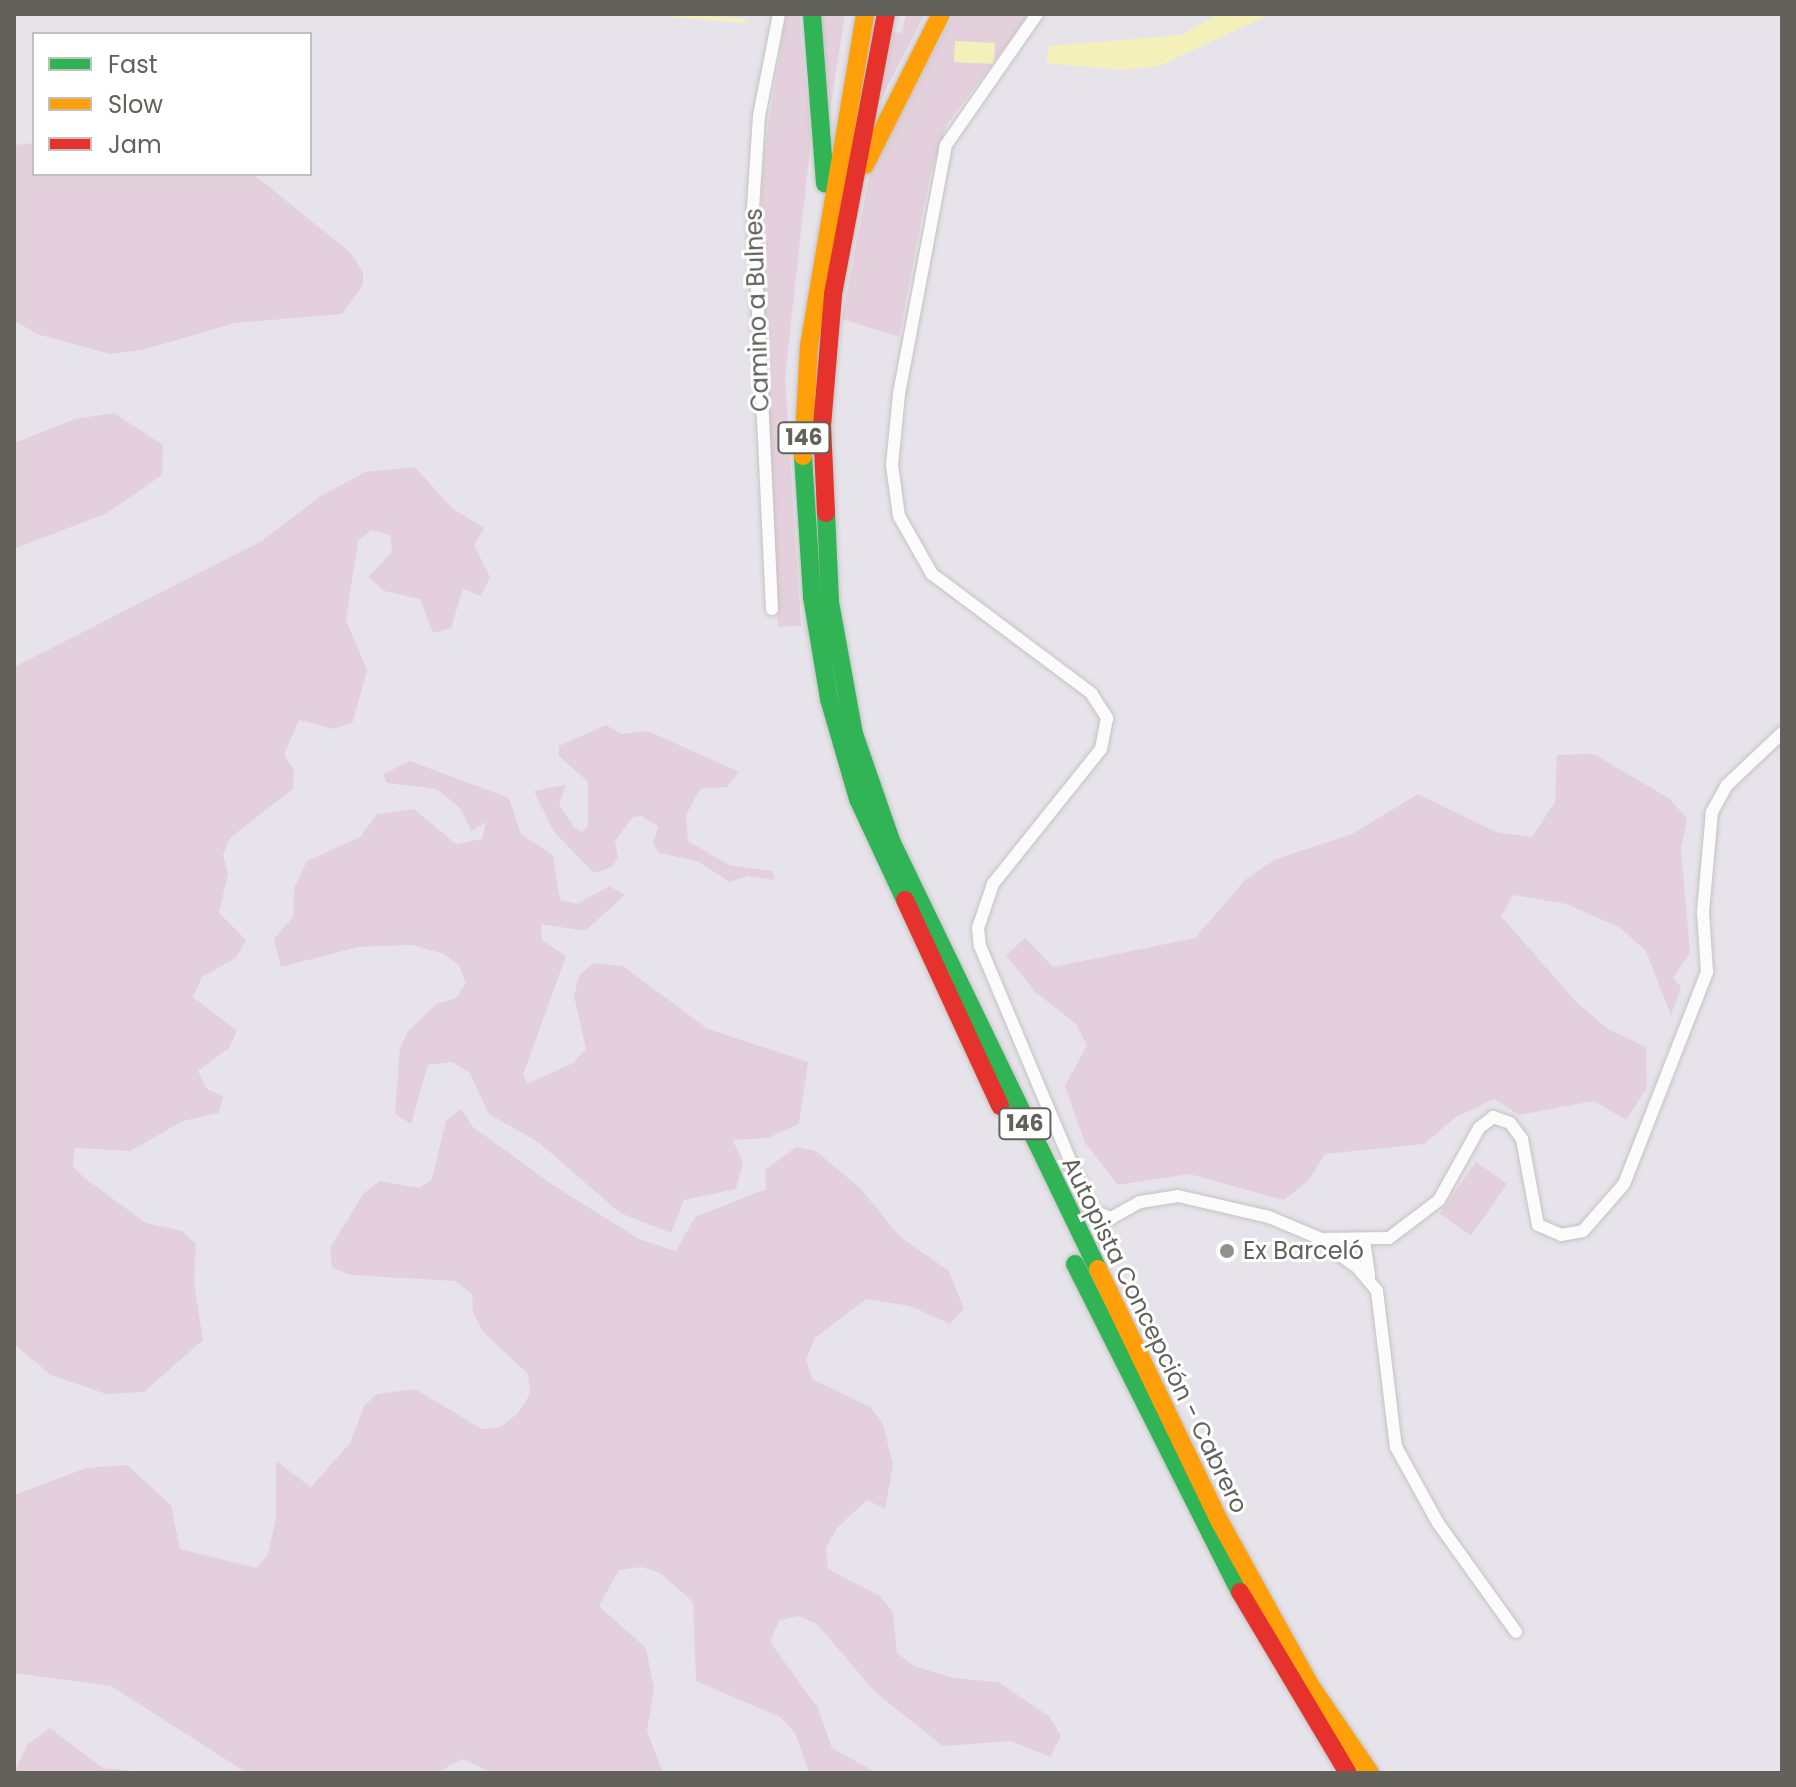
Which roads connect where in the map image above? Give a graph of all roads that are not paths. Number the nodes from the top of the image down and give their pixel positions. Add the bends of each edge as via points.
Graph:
1 (779, 14) edge
2 (812, 14) edge
3 (865, 14) edge
4 (886, 14) edge
5 (941, 14) edge
6 (1037, 14) edge
7 (849, 203) junction
8 (828, 219) junction
9 (772, 609) dead end
10 (1782, 733) edge
11 (1311, 1237) junction
12 (1364, 1240) junction
13 (1370, 1280) junction
14 (1516, 1632) dead end
15 (1348, 1773) edge
16 (1370, 1773) edge

1 - 9 street, Camino a Bulnes via 761,106 753,208
2 - 8 highway
3 - 8 highway, Autopista Concepción - Cabrero / 146
4 - 7 highway, Autopista Concepción - Cabrero / 146
5 - 7 highway via 887,111
6 - 11 street via 1024,40 951,131 917,293 892,465 908,540 949,590 1091,693 1107,718 1101,749 993,884 978,928 980,946 1091,1210 1111,1218 1140,1202 1178,1196 1269,1217
7 - 16 highway, Autopista Concepción - Cabrero / 146 via 828,341 822,492 835,644 863,763 892,843 1220,1522 1310,1685
8 - 15 highway, Autopista Concepción - Cabrero / 146 via 809,346 804,505 820,654 850,776 884,865 1203,1524 1295,1693
10 - 12 street via 1727,785 1712,812 1703,912 1707,972 1617,1195 1583,1231 1543,1230 1535,1217 1522,1139 1510,1123 1493,1117 1479,1128 1428,1212 1398,1235
11 - 12 street
11 - 13 street
12 - 13 street
13 - 14 street via 1384,1317 1396,1447 1438,1523

